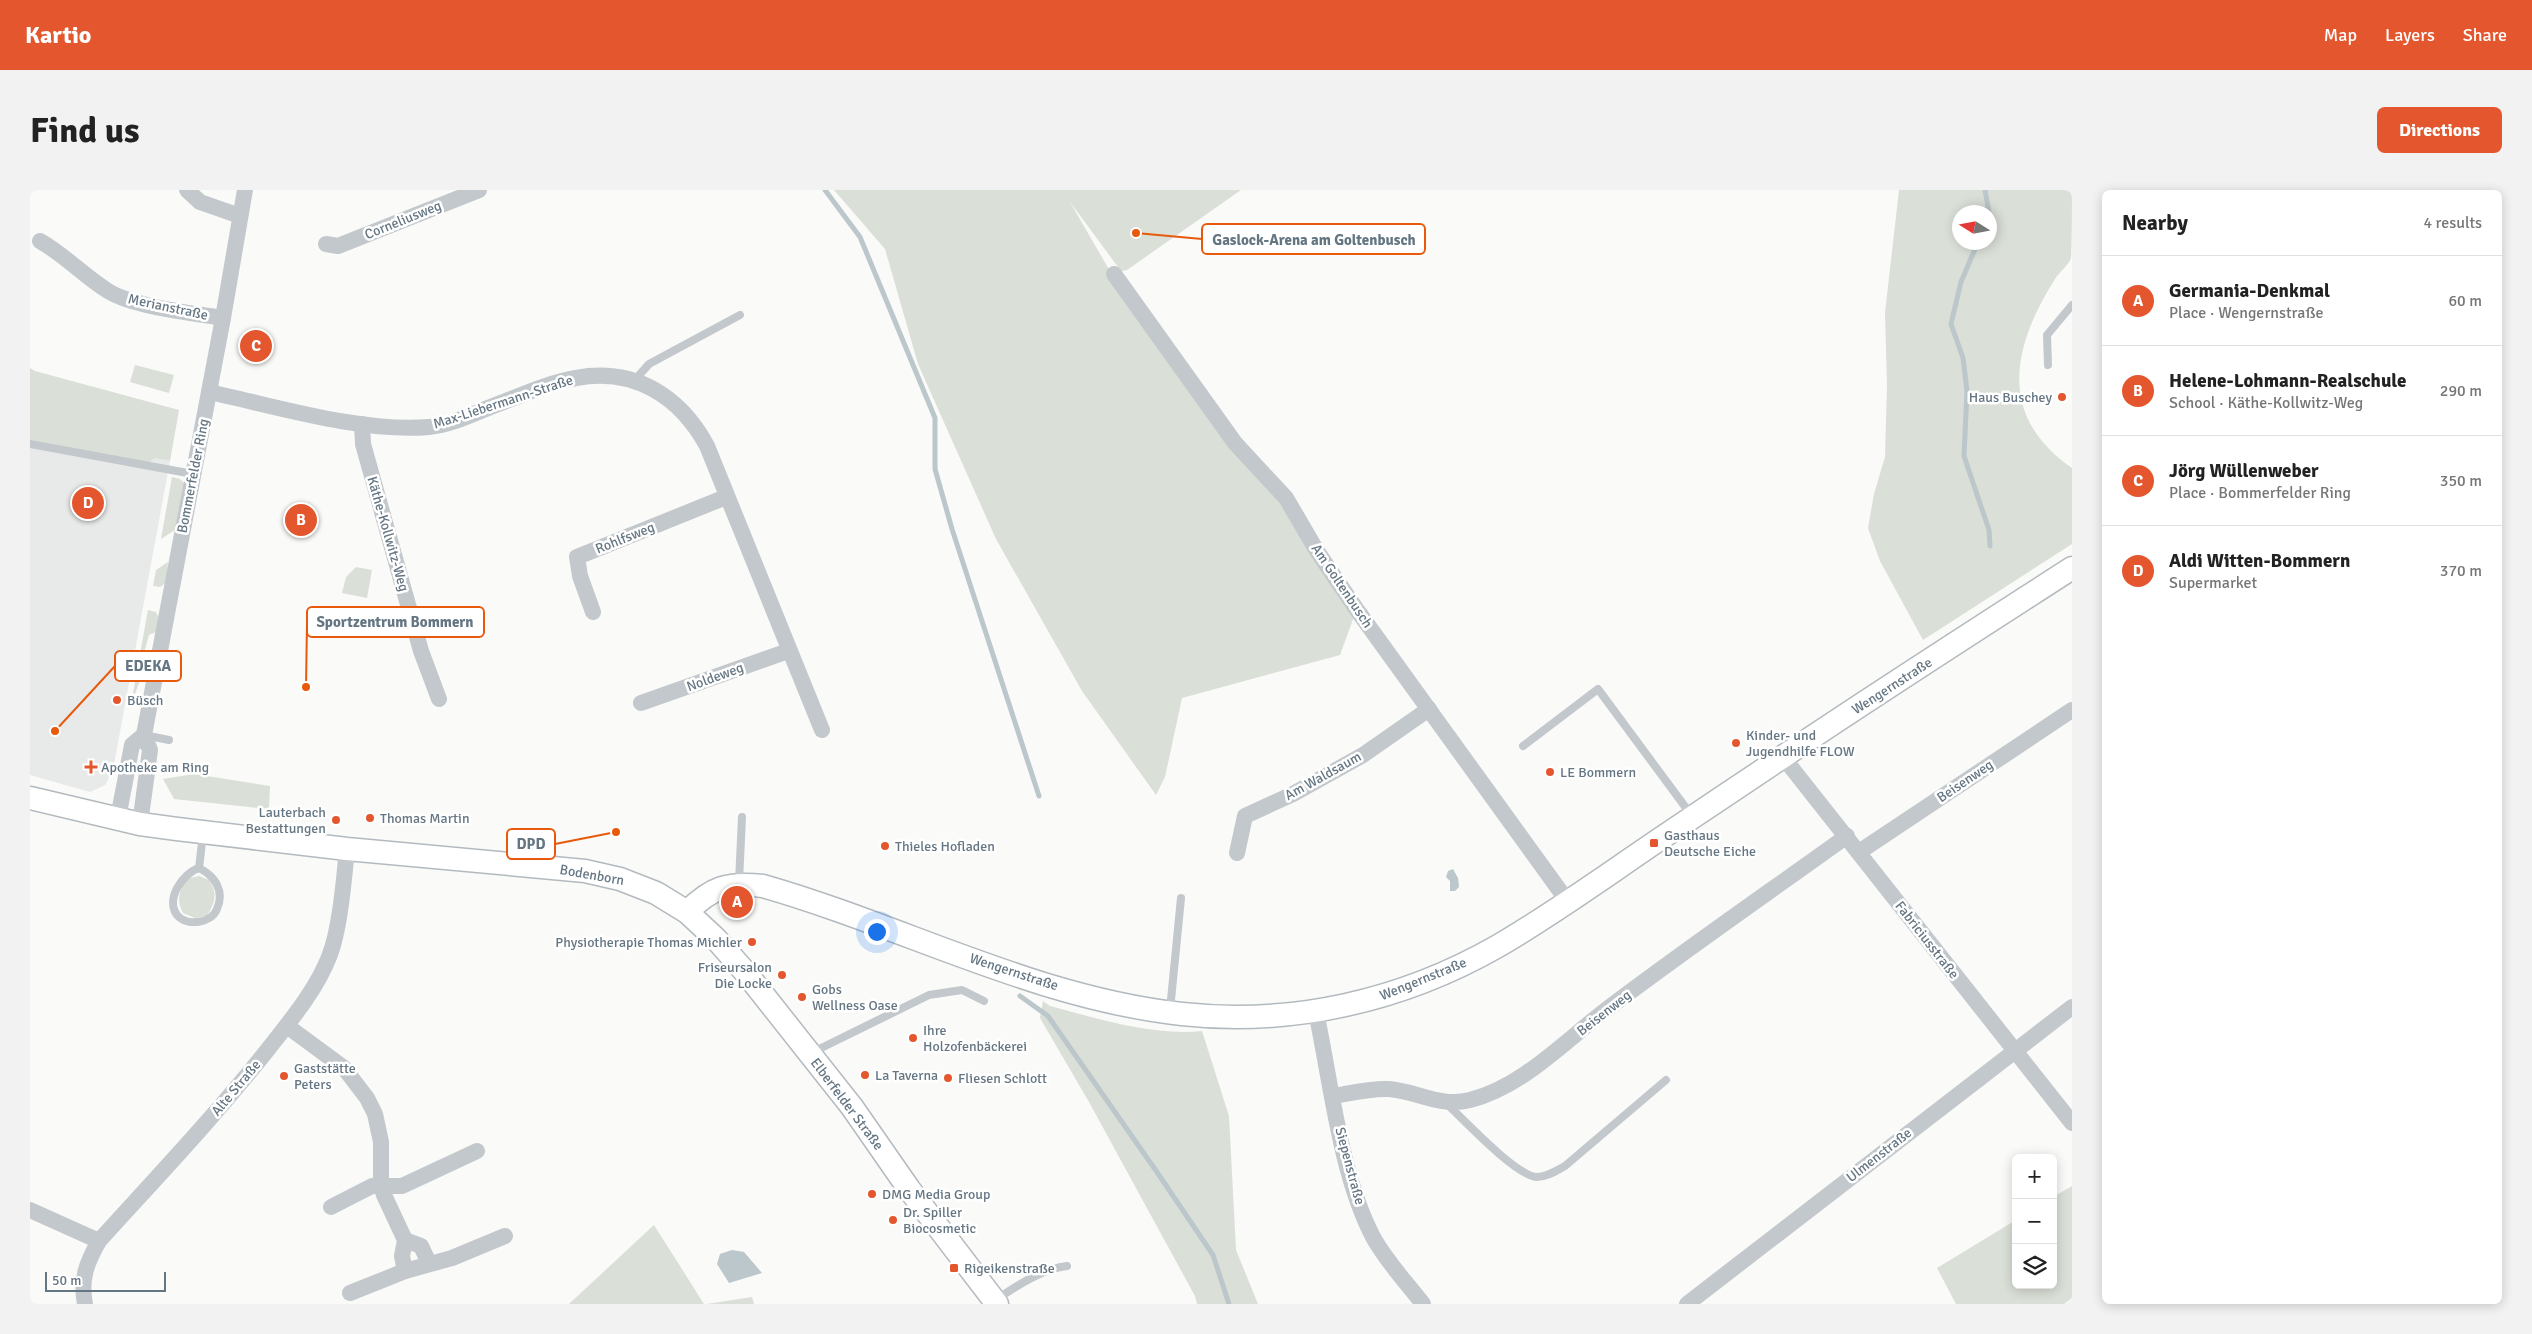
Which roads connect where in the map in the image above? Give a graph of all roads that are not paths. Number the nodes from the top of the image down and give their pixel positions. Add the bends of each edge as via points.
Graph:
1 (187, 190) edge
2 (245, 190) edge
3 (479, 190) edge
4 (455, 194) edge
5 (240, 216) junction
6 (40, 241) dead end
7 (326, 244) dead end
8 (1114, 274) dead end
9 (2072, 304) edge
10 (740, 315) dead end
11 (223, 318) junction
12 (2048, 365) dead end
13 (634, 381) junction
14 (208, 392) junction
15 (362, 424) junction
16 (30, 444) edge
17 (193, 474) junction
18 (726, 497) junction
19 (2072, 568) edge
20 (593, 612) dead end
21 (788, 651) junction
22 (440, 699) dead end
23 (641, 704) dead end
24 (1429, 709) junction
25 (2072, 710) edge
26 (822, 730) dead end
27 (144, 735) junction
28 (169, 740) dead end
29 (1523, 746) dead end
30 (1783, 756) junction
31 (30, 798) edge
32 (742, 817) dead end
33 (118, 818) junction
34 (1694, 818) junction
35 (140, 824) junction
36 (203, 832) junction
37 (1847, 836) junction
38 (347, 849) junction
39 (1859, 852) junction
40 (1237, 853) dead end
41 (199, 868) junction
42 (739, 884) junction
43 (1181, 898) dead end
44 (1568, 902) junction
45 (687, 912) junction
46 (984, 1001) dead end
47 (2072, 1007) edge
48 (1170, 1012) junction
49 (1316, 1012) junction
50 (287, 1026) junction
51 (2013, 1051) junction
52 (809, 1054) junction
53 (1666, 1080) dead end
54 (1333, 1096) junction
55 (1446, 1102) junction
56 (2072, 1123) edge
57 (477, 1151) dead end
58 (381, 1186) junction
59 (331, 1207) dead end
60 (30, 1210) edge
61 (505, 1236) dead end
62 (405, 1240) junction
63 (99, 1241) junction
64 (429, 1263) junction
65 (1067, 1266) dead end
66 (405, 1271) junction
67 (350, 1293) dead end
68 (994, 1303) edge
69 (85, 1304) edge
70 (1423, 1304) edge
71 (1687, 1304) edge

1 - 5 street via 200,202
2 - 5 street, Bommerfelder Ring
3 - 4 street, Corneliusweg
4 - 7 street, Corneliusweg via 338,246
5 - 11 street, Bommerfelder Ring
6 - 11 street, Merianstraße via 63,254 110,292 132,300
8 - 24 street, Am Goltenbusch via 1235,443 1286,498 1317,551
9 - 12 lane via 2047,335
10 - 13 lane via 649,364
11 - 14 street, Bommerfelder Ring
13 - 15 street, Max-Liebermann-Straße via 615,377 578,377 436,426
13 - 18 street, Max-Liebermann-Straße via 665,395 687,416 706,446
14 - 15 street, Max-Liebermann-Straße
14 - 17 street, Bommerfelder Ring
15 - 22 street, Käthe-Kollwitz-Weg via 362,444 421,651
16 - 17 lane
17 - 27 street, Bommerfelder Ring
18 - 20 street, Rohlfsweg via 577,557
18 - 21 street, Max-Liebermann-Straße
19 - 30 main road, Wengernstraße
21 - 23 street, Noldeweg
21 - 26 street, Max-Liebermann-Straße
24 - 40 street, Am Waldsaum via 1363,755 1245,816
24 - 44 street, Am Goltenbusch
25 - 39 street, Beisenweg
27 - 28 lane
27 - 33 street, Bommerfelder Ring via 132,745
27 - 35 street, Bommerfelder Ring via 150,750
29 - 34 lane via 1598,689
30 - 34 main road, Wengernstraße
30 - 37 street, Fabriciusstraße
31 - 33 main road, Bodenborn
32 - 42 lane
33 - 35 main road, Bodenborn
34 - 44 main road, Wengernstraße
35 - 36 main road, Bodenborn
36 - 38 main road, Bodenborn
36 - 41 lane
37 - 39 street, Fabriciusstraße
37 - 55 street, Beisenweg via 1518,1077 1470,1100
38 - 45 main road, Bodenborn via 602,874 656,893
38 - 50 street, Alte Straße via 330,954 324,970
39 - 51 street, Fabriciusstraße
41 - 41 lane via 211,874 219,886 219,899 217,910 209,920 197,922 177,915 174,906 182,877
42 - 45 main road, Wengernstraße via 713,891
42 - 48 main road, Wengernstraße via 779,891 1021,977
43 - 48 lane
44 - 49 main road, Wengernstraße via 1498,946 1432,978 1388,994
45 - 52 main road, Elberfelder Straße via 746,973
46 - 52 lane via 962,990 929,995
47 - 51 street, Ulmenstraße
48 - 49 main road, Wengernstraße via 1257,1018
49 - 54 street, Siepenstraße
50 - 58 street via 344,1068 367,1098 375,1114 381,1142
50 - 63 street, Alte Straße via 207,1123
51 - 56 street, Fabriciusstraße
51 - 71 street, Ulmenstraße
52 - 68 main road, Elberfelder Straße via 852,1107 909,1190
53 - 55 lane via 1565,1166 1538,1177 1528,1176 1519,1170
54 - 55 street, Beisenweg via 1389,1089
54 - 70 street, Siepenstraße via 1349,1168 1366,1222 1388,1260
57 - 58 street via 402,1186
58 - 59 street via 372,1186
58 - 62 street
60 - 63 street
61 - 64 street via 452,1258
62 - 64 street via 421,1246
62 - 66 street via 402,1256
63 - 69 street, Alte Straße via 84,1271
64 - 66 street
65 - 68 lane via 1056,1267 1018,1284
66 - 67 street

